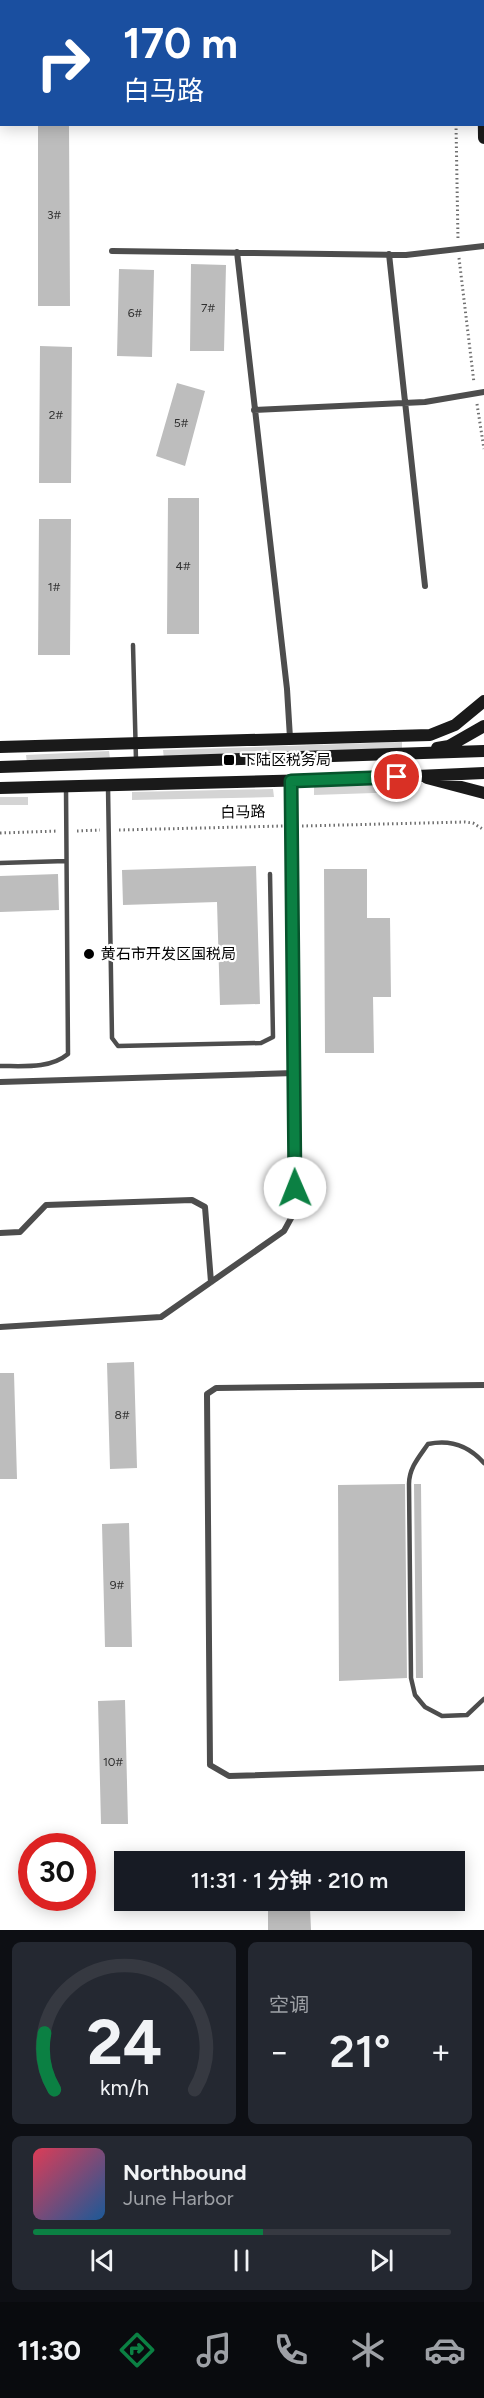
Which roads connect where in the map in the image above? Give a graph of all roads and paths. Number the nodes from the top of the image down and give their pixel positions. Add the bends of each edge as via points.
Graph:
1 (456, 126) edge
2 (484, 246) edge
3 (458, 250) junction
4 (112, 251) dead end
5 (237, 252) junction
6 (389, 255) junction
7 (484, 392) edge
8 (476, 395) junction
9 (404, 403) junction
10 (254, 410) junction
11 (484, 449) edge
12 (425, 586) dead end
13 (133, 645) dead end
14 (484, 701) edge
15 (484, 726) edge
16 (290, 738) junction
17 (135, 743) junction
18 (0, 747) edge
19 (484, 751) edge
20 (401, 755) junction
21 (136, 763) junction
22 (0, 767) edge
23 (484, 774) edge
24 (421, 776) junction
25 (291, 781) junction
26 (108, 784) junction
27 (66, 786) junction
28 (0, 788) edge
29 (484, 793) edge
30 (292, 826) junction
31 (108, 830) junction
32 (484, 830) edge
33 (66, 831) junction
34 (0, 833) edge
35 (66, 861) junction
36 (0, 863) edge
37 (270, 874) dead end
38 (0, 1066) edge
39 (294, 1073) junction
40 (0, 1082) edge
41 (0, 1233) edge
42 (211, 1282) junction
43 (0, 1328) edge
44 (484, 1384) edge
45 (484, 1463) edge
46 (484, 1699) edge
47 (484, 1768) edge

1 - 3 path
2 - 3 street
3 - 6 street
3 - 8 path
4 - 5 street
5 - 6 street
5 - 10 street
6 - 9 street
7 - 8 street
8 - 9 street
8 - 11 path
9 - 10 street
9 - 12 street
10 - 16 street
13 - 17 lane
14 - 16 street via 455,725 430,735
15 - 20 street via 449,746
16 - 17 street
17 - 18 street
17 - 21 lane
19 - 20 street
20 - 21 street
21 - 22 street
23 - 24 street, 白马路
24 - 25 street, 白马路
24 - 29 street
25 - 26 street, 白马路
25 - 30 street
26 - 27 street, 白马路
26 - 31 lane
27 - 28 street, 白马路
27 - 33 lane
30 - 31 path, 白马路
30 - 32 path, 白马路 via 465,822
30 - 39 street
31 - 33 path, 白马路
31 - 37 lane via 112,1038 118,1046 261,1042 273,1037
33 - 34 path, 白马路
33 - 35 lane
35 - 36 lane
35 - 38 lane via 68,1054 59,1062
39 - 40 street
39 - 42 street via 296,1211 284,1231
41 - 42 street via 20,1232 46,1205 192,1200 205,1207
42 - 43 street via 161,1317
44 - 47 street via 216,1388 207,1394 210,1765 229,1776
45 - 46 lane via 473,1450 441,1441 428,1444 409,1476 411,1678 415,1695 425,1707 442,1716 467,1715

